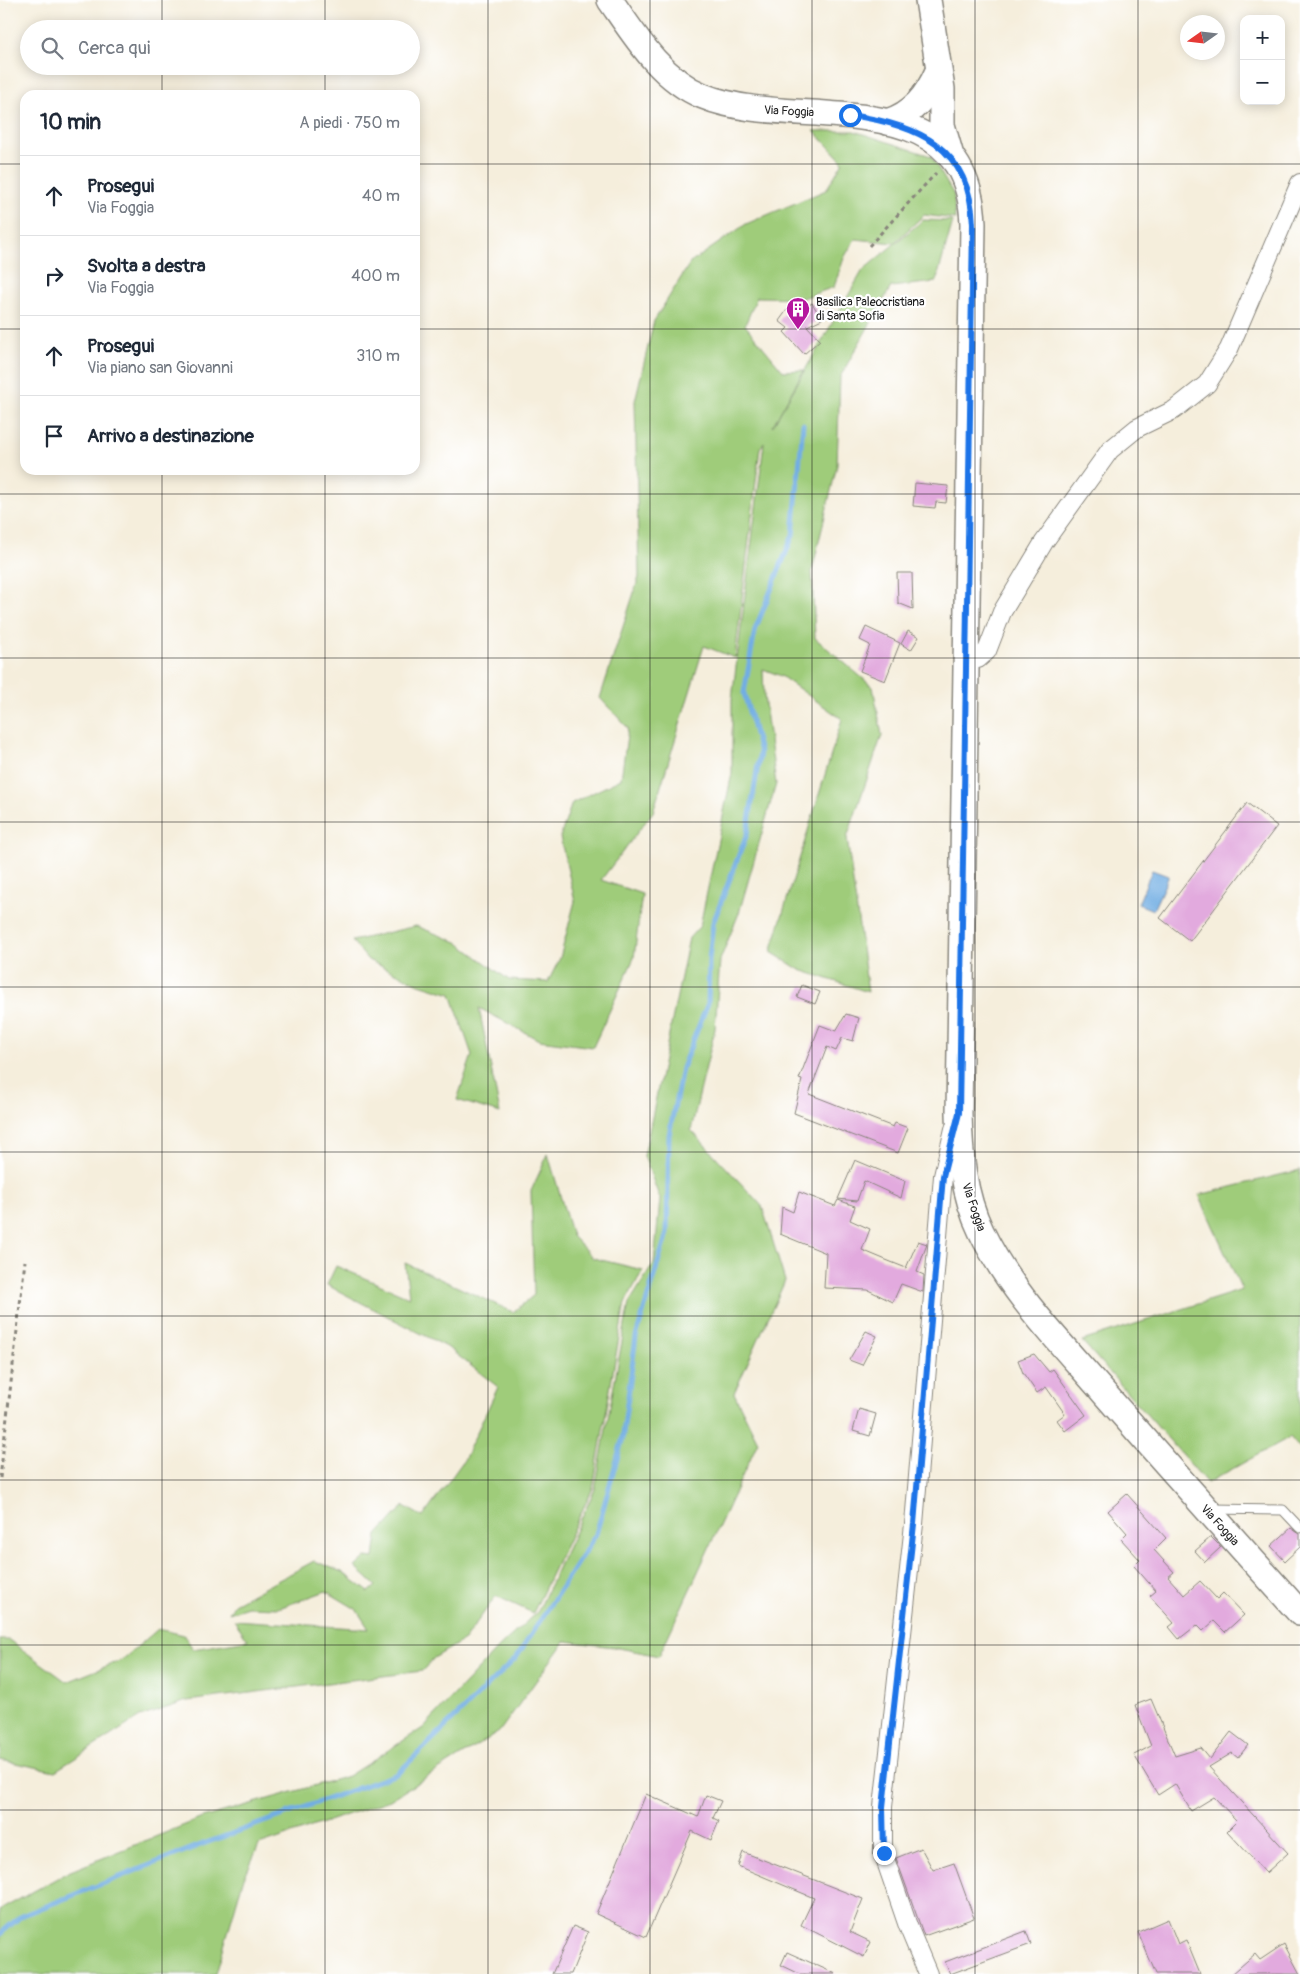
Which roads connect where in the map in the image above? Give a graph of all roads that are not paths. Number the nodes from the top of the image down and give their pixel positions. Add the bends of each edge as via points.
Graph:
1 (610, 0) edge
2 (928, 0) edge
3 (938, 71) junction
4 (919, 103) junction
5 (941, 114) junction
6 (886, 122) junction
7 (917, 131) junction
8 (951, 156) junction
9 (1300, 183) edge
10 (967, 661) junction
11 (959, 1113) junction
12 (1205, 1508) junction
13 (1300, 1528) edge
14 (1300, 1613) edge
15 (928, 1974) edge

1 - 6 main road, Via Foggia via 664,70 683,86 705,97 742,107 850,115
2 - 3 main road
3 - 4 main road
3 - 5 main road via 942,89
4 - 6 main road via 904,115
4 - 7 main road
5 - 7 main road via 932,126
5 - 8 main road
6 - 7 main road, Via Foggia
7 - 8 main road, Via Foggia
8 - 10 main road, Via Foggia via 968,188 973,224
9 - 10 street via 1229,349 1207,384 1174,410 1137,428 1110,450 1044,542 1002,612 987,652 978,659
10 - 11 main road, Via Foggia
11 - 12 main road, Via Foggia via 965,1188 980,1230 1008,1279
11 - 15 street via 943,1176 914,1524 883,1807 884,1853
12 - 13 lane via 1283,1510
12 - 14 main road, Via Foggia

